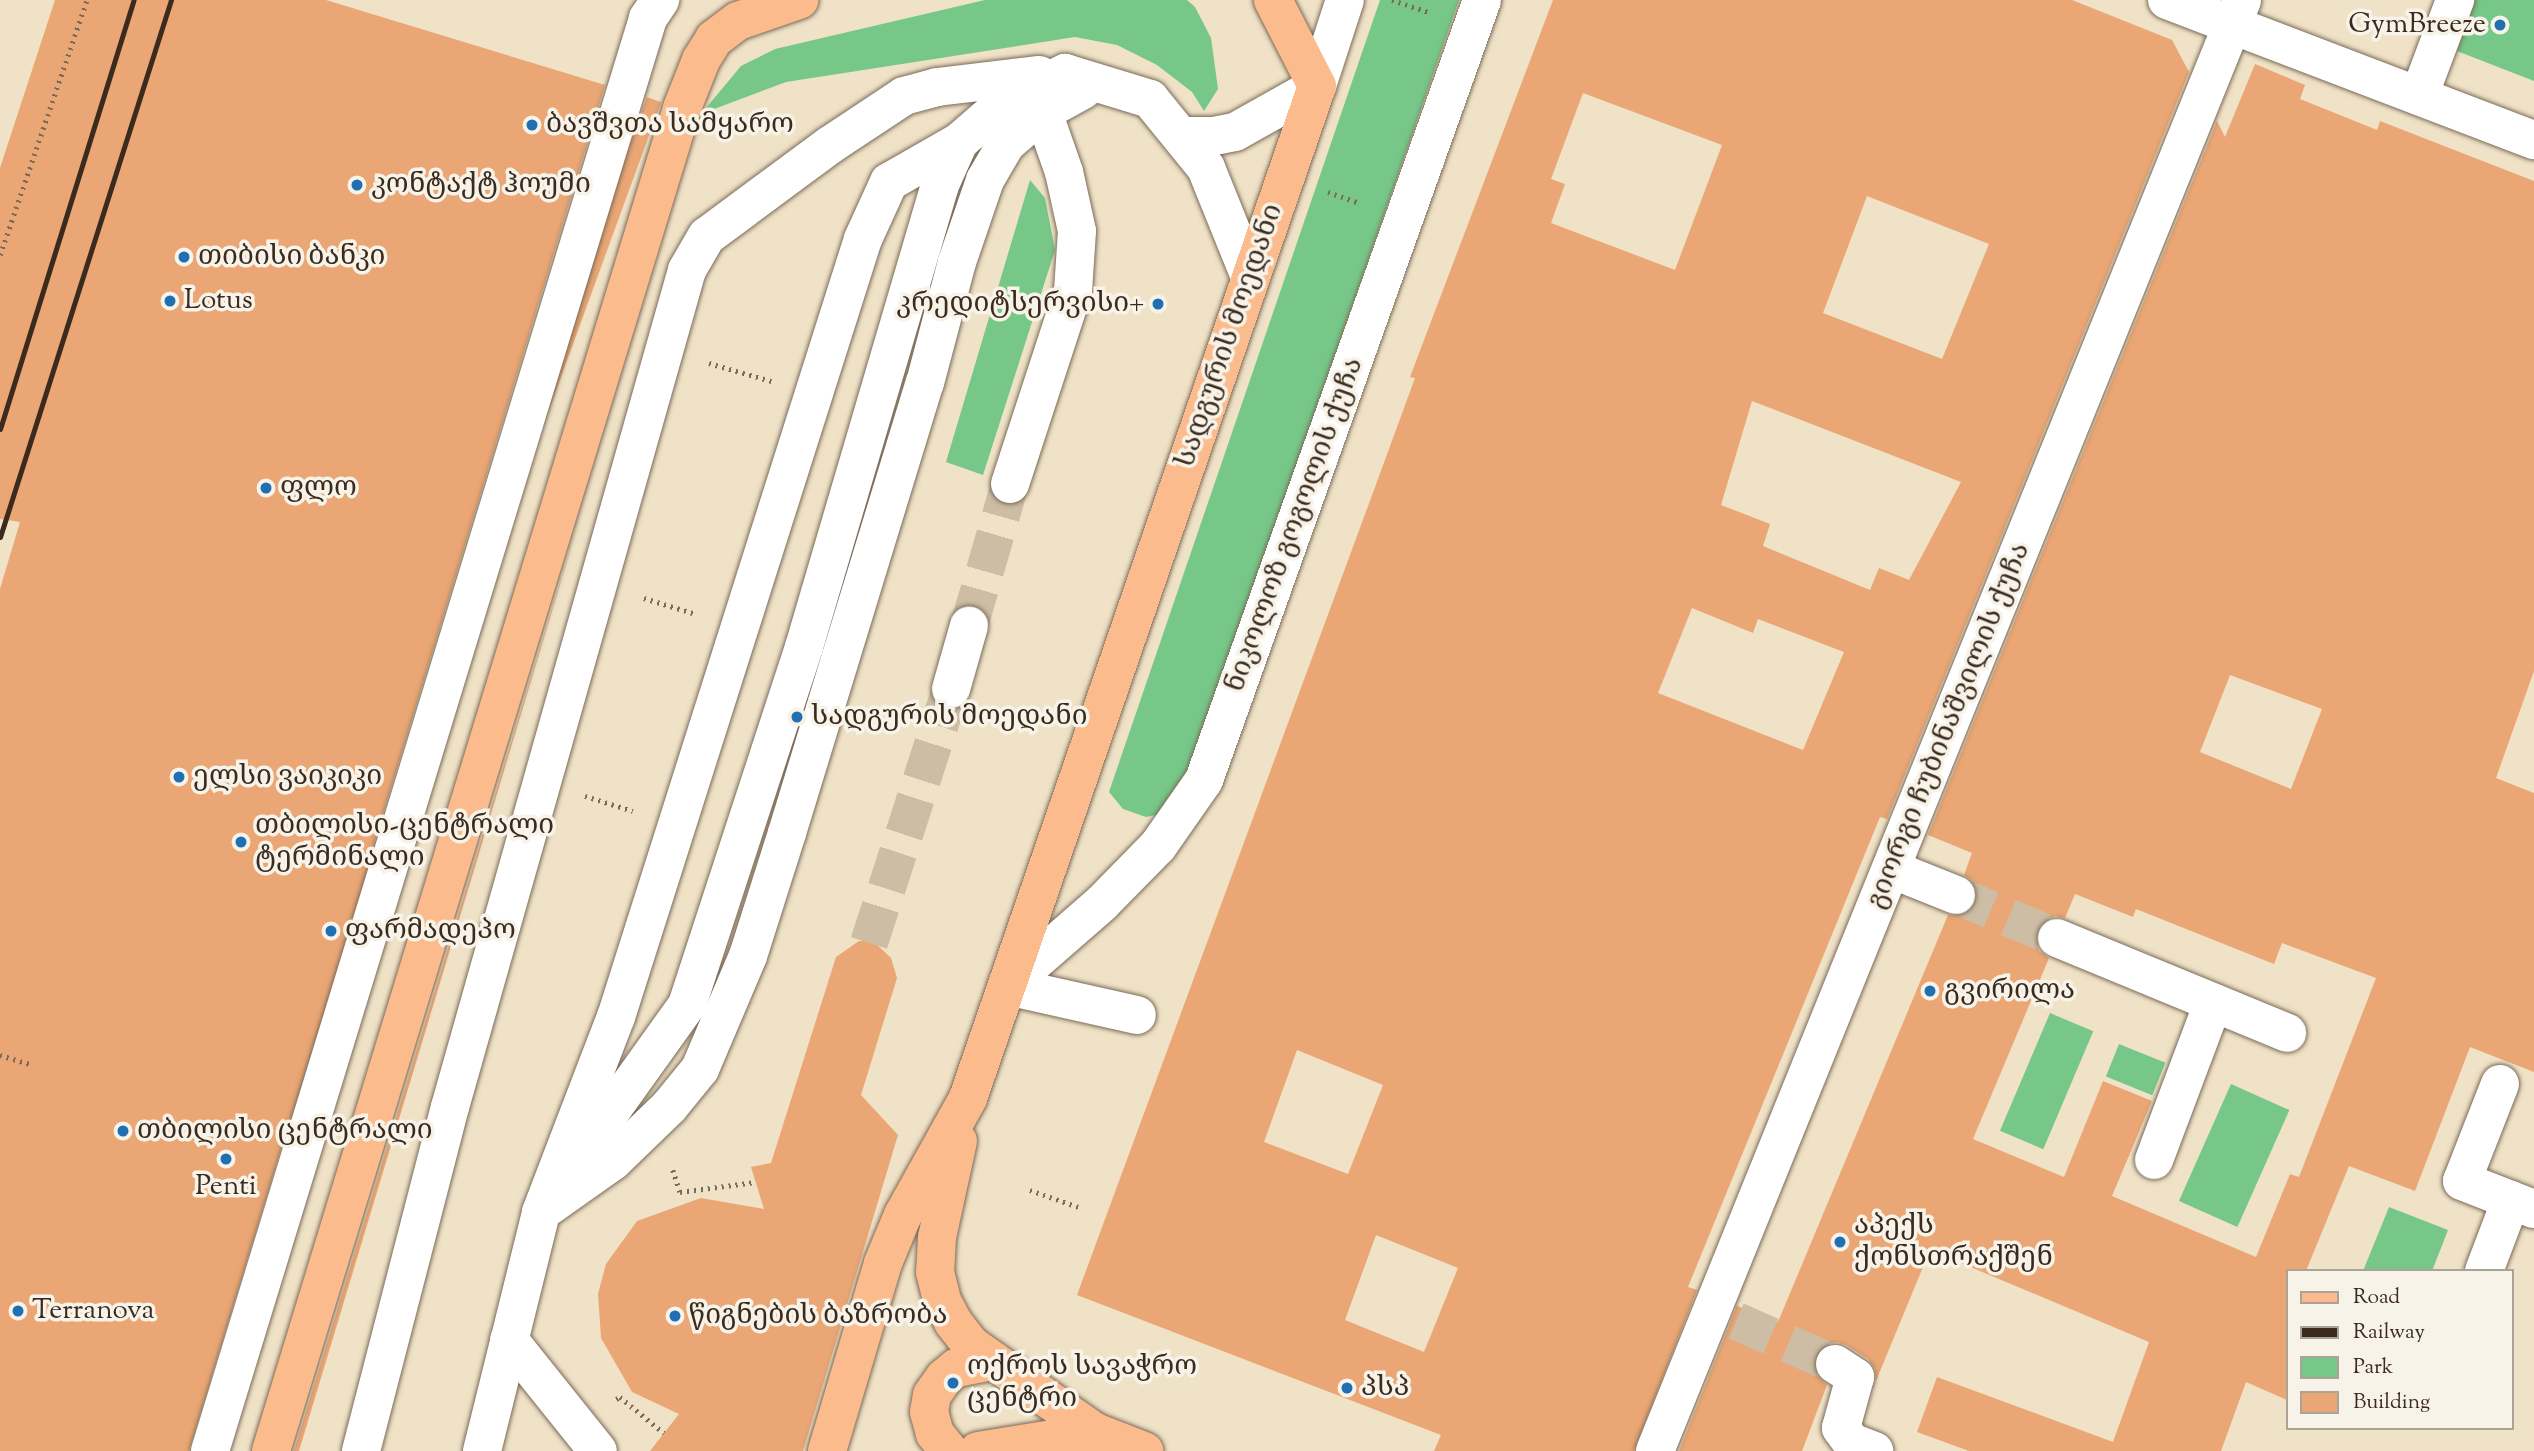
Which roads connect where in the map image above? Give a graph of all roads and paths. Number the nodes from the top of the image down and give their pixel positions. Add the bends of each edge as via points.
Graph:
1 (87, 0) edge
2 (660, 0) edge
3 (800, 0) edge
4 (1273, 0) edge
5 (1345, 0) edge
6 (1482, 0) edge
7 (2167, 0) edge
8 (2455, 0) edge
9 (2238, 12) edge
10 (1082, 78) junction
11 (1317, 86) junction
12 (2419, 96) junction
13 (1043, 112) junction
14 (1182, 136) junction
15 (2534, 140) edge
16 (959, 142) junction
17 (0, 255) edge
18 (1250, 277) junction
19 (1010, 484) tunnel mouth
20 (969, 626) tunnel mouth
21 (951, 689) tunnel mouth
22 (1891, 869) junction
23 (1956, 895) tunnel mouth
24 (2057, 937) tunnel mouth
25 (1007, 986) junction
26 (2213, 1003) junction
27 (1137, 1014) dead end
28 (2287, 1033) dead end
29 (0, 1055) edge
30 (32, 1065) dead end
31 (2500, 1084) dead end
32 (968, 1098) junction
33 (2154, 1160) dead end
34 (673, 1169) dead end
35 (755, 1182) dead end
36 (1030, 1190) dead end
37 (2522, 1205) edge
38 (1081, 1208) dead end
39 (541, 1212) junction
40 (2485, 1269) edge
41 (509, 1340) junction
42 (993, 1361) junction
43 (1835, 1364) tunnel mouth
44 (1095, 1432) junction
45 (210, 1451) edge
46 (271, 1451) edge
47 (361, 1451) edge
48 (482, 1451) edge
49 (598, 1451) edge
50 (827, 1451) edge
51 (949, 1451) edge
52 (978, 1451) edge
53 (1144, 1451) edge
54 (1655, 1451) edge
55 (1874, 1451) edge

1 - 17 path
2 - 45 street via 648,18
3 - 46 main road via 738,21 715,39 701,60 682,108
4 - 11 main road
5 - 11 street, სადგურის მოედანი
6 - 25 street, ნიკოლოზ გოგოლის ქუჩა via 1204,780 1158,846
7 - 9 street
8 - 12 street
9 - 12 street
9 - 22 street, გიორგი ჩუბინაშვილის ქუჩა
10 - 13 street
10 - 14 street via 1150,99
10 - 16 street via 1004,102
10 - 47 street via 937,87 904,96 707,236 687,270 450,1107
11 - 14 street via 1236,132
11 - 18 main road, სადგურის მოედანი
12 - 15 street
13 - 19 street via 1064,172 1077,232 1073,291
13 - 39 street via 1006,144 985,180 748,956 700,1069 669,1107 613,1161
14 - 18 street via 1206,168
16 - 39 street via 939,187 804,647 687,1005
16 - 39 street via 889,182 863,239 616,1017
18 - 25 main road, სადგურის მოედანი
20 - 21 street
22 - 23 street
22 - 54 street, გიორგი ჩუბინაშვილის ქუჩა via 1724,1316
24 - 26 street
25 - 27 street
25 - 32 main road, სადგურის მოედანი
26 - 28 street
26 - 33 street
29 - 30 path
31 - 37 street via 2462,1181
32 - 42 main road via 937,1237 935,1272 953,1322 971,1345
32 - 50 main road, სადგურის მოედანი via 903,1215 883,1263
34 - 35 path via 680,1192
36 - 38 path
37 - 40 street
39 - 41 street
41 - 48 street
41 - 49 street
42 - 44 main road
42 - 51 main road via 956,1368 932,1395 929,1412 935,1434
43 - 55 street via 1855,1377 1841,1428 1851,1442
44 - 52 main road
44 - 53 main road

